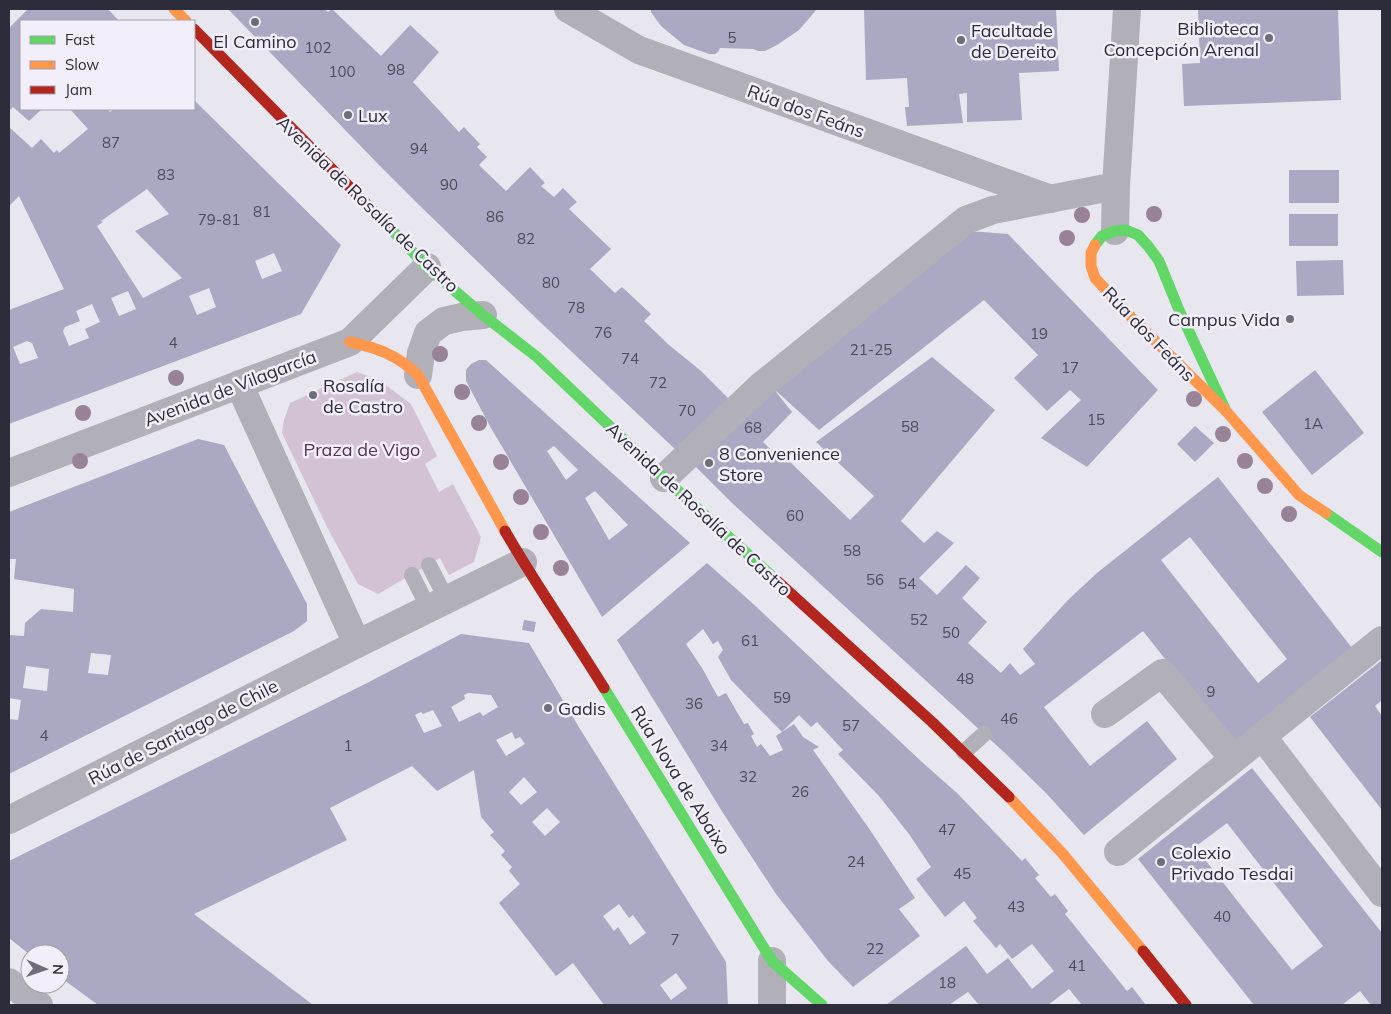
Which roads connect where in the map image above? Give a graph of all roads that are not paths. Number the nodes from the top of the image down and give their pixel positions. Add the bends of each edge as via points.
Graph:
1 (174, 9) edge
2 (568, 9) edge
3 (1127, 9) edge
4 (185, 20) edge
5 (195, 30) edge
6 (1116, 186) junction
7 (1051, 198) junction
8 (1115, 231) junction
9 (427, 267) junction
10 (483, 314) junction
11 (350, 342) junction
12 (418, 375) junction
13 (239, 384) junction
14 (1226, 411) junction
15 (9, 473) edge
16 (664, 478) junction
17 (1382, 552) edge
18 (523, 562) junction
19 (429, 565) dead end
20 (412, 575) dead end
21 (438, 604) junction
22 (1382, 640) edge
23 (357, 644) junction
24 (1105, 714) dead end
25 (984, 734) dead end
26 (1262, 736) junction
27 (964, 752) junction
28 (1234, 759) junction
29 (9, 820) edge
30 (1118, 852) dead end
31 (1382, 893) edge
32 (772, 961) junction
33 (9, 982) edge
34 (39, 1005) edge
35 (772, 1005) edge
36 (822, 1005) edge
37 (1186, 1005) edge

1 - 4 street
2 - 7 street, Rúa dos Feáns via 639,50
3 - 6 street
5 - 9 street, Avenida de Rosalía de Castro
6 - 7 street
6 - 8 street
7 - 16 street via 993,210 966,220 761,386
8 - 14 street, Rúa dos Feáns via 1126,230 1138,235 1159,261
8 - 14 street, Rúa dos Feáns via 1102,236 1091,253 1091,266 1096,278
9 - 10 street, Avenida de Rosalía de Castro
9 - 11 street, Avenida de Vilagarcía
10 - 12 street via 444,321 428,333
10 - 16 street, Avenida de Rosalía de Castro via 537,357
11 - 12 street via 389,352
11 - 13 street, Avenida de Vilagarcía
12 - 18 street
13 - 15 street, Avenida de Vilagarcía
13 - 23 street
14 - 17 street, Rúa dos Feáns via 1299,496
16 - 27 street, Avenida de Rosalía de Castro
18 - 21 street
18 - 32 street, Rúa Nova de Abaixo via 591,666
19 - 21 lane
20 - 21 lane
21 - 23 street
22 - 26 street
23 - 29 street, Rúa de Santiago de Chile
24 - 28 street via 1162,672
25 - 27 lane
26 - 28 street
26 - 31 street
27 - 37 street, Avenida de Rosalía de Castro via 1064,855
28 - 30 street
32 - 35 street
32 - 36 street, Rúa Nova de Abaixo
33 - 34 street

